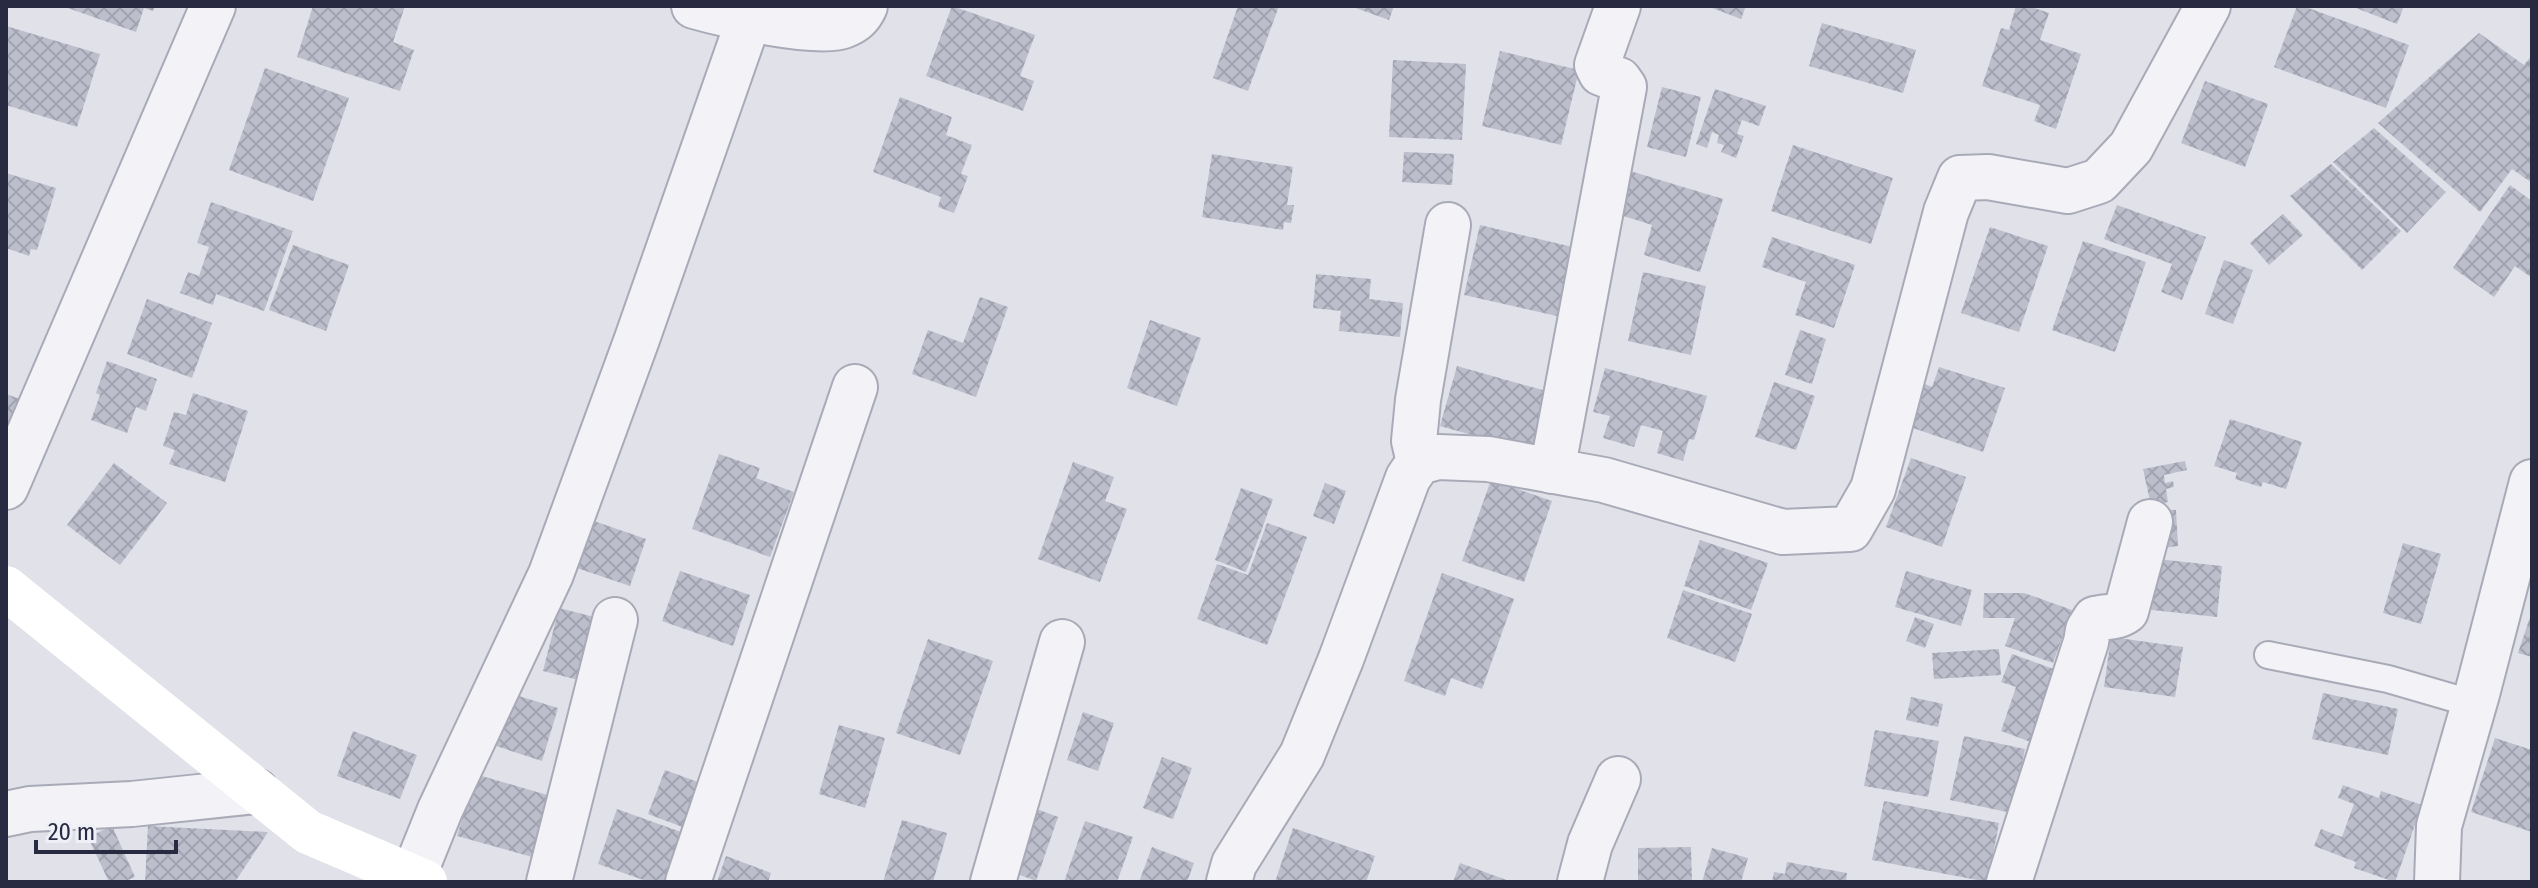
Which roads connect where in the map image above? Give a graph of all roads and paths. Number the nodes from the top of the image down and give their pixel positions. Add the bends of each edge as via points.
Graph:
1 (213, 6) edge
2 (694, 6) edge
3 (865, 6) edge
4 (1618, 6) edge
5 (2208, 6) edge
6 (749, 19) junction
7 (1448, 225) dead end
8 (855, 387) dead end
9 (1419, 462) junction
10 (1552, 471) junction
11 (2532, 482) edge
12 (6, 487) edge
13 (2150, 522) dead end
14 (6, 588) edge
15 (615, 620) dead end
16 (1062, 642) dead end
17 (2268, 655) dead end
18 (2474, 704) junction
19 (1618, 779) dead end
20 (256, 791) junction
21 (6, 814) edge
22 (419, 879) edge
23 (549, 882) edge
24 (688, 882) edge
25 (993, 882) edge
26 (1229, 882) edge
27 (1580, 882) edge
28 (2009, 882) edge
29 (2437, 882) edge

1 - 12 street
2 - 6 street
3 - 6 street via 860,17 840,28
4 - 10 street via 1597,65 1624,87
5 - 10 street via 2131,147 2099,181 2068,191 1988,177 1960,178 1946,212 1873,489 1850,529 1783,532 1604,480
6 - 22 street via 551,574 440,810
7 - 9 street via 1418,400 1414,441
8 - 24 street
9 - 10 street via 1438,457 1488,459
9 - 26 street via 1408,478 1302,755 1234,864
11 - 18 street
13 - 28 street via 2126,611 2095,619 2088,630
14 - 20 street
15 - 23 street
16 - 25 street
17 - 18 lane via 2388,679
18 - 29 street via 2439,826
19 - 27 street
20 - 21 street
20 - 22 street via 308,832

